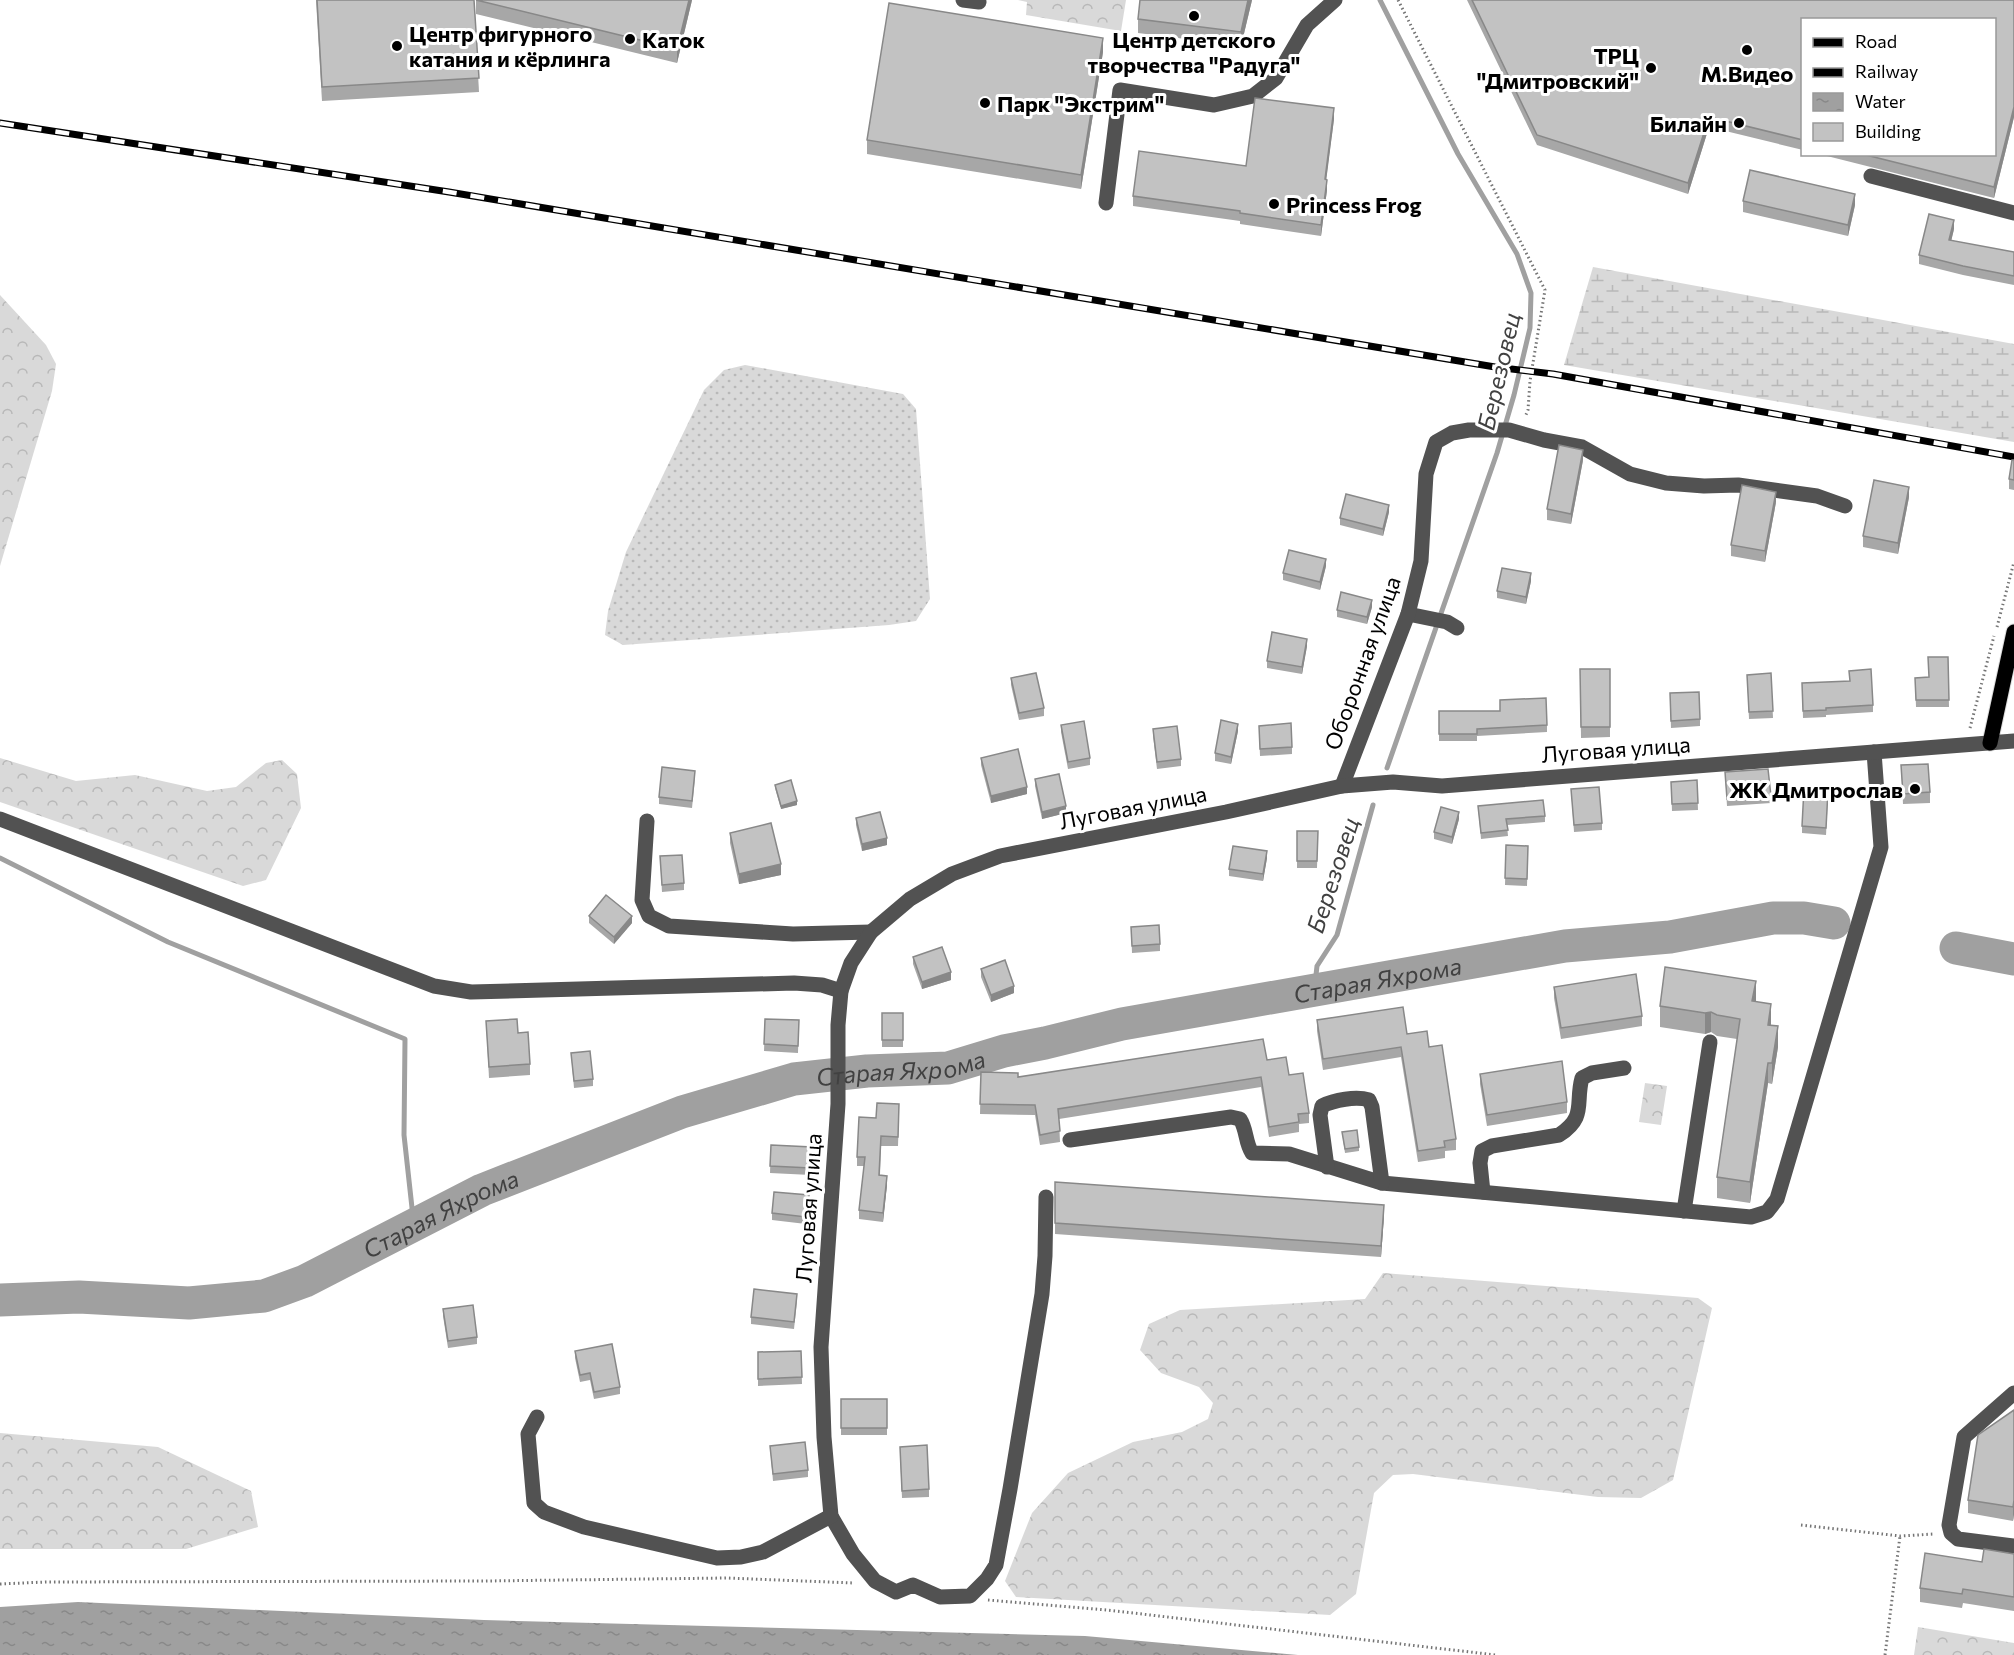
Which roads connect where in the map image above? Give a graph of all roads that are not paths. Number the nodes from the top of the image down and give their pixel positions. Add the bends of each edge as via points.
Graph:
1 (1335, 0) edge
2 (1871, 176) dead end
3 (1106, 203) dead end
4 (2014, 213) edge
5 (1845, 506) dead end
6 (1407, 614) junction
7 (1452, 625) dead end
8 (2014, 633) edge
9 (2014, 741) edge
10 (1989, 743) junction
11 (1875, 752) junction
12 (1342, 786) junction
13 (0, 819) edge
14 (648, 821) dead end
15 (870, 932) junction
16 (841, 991) junction
17 (1710, 1042) dead end
18 (1624, 1068) dead end
19 (1070, 1140) dead end
20 (1327, 1167) junction
21 (1382, 1183) junction
22 (1484, 1192) junction
23 (1046, 1197) dead end
24 (1684, 1211) junction
25 (2014, 1393) edge
26 (537, 1417) dead end
27 (831, 1516) junction
28 (2014, 1546) edge

1 - 3 street via 1307,25 1276,78 1253,96 1214,105 1120,90
2 - 4 street
5 - 6 street, Оборонная улица via 1816,496 1738,485 1666,483 1630,474 1582,447 1508,430 1452,433 1436,442 1426,474 1422,561
6 - 7 street
6 - 12 street, Оборонная улица
8 - 10 main road
9 - 10 street, Луговая улица
10 - 11 street, Луговая улица
11 - 12 street, Луговая улица via 1442,786 1392,782
11 - 24 street via 1881,847 1777,1199 1767,1212 1751,1217
12 - 15 street, Луговая улица via 1226,813 1000,856 952,874 910,899
13 - 16 street via 434,986 471,992 794,983
14 - 15 street via 642,900 649,916 669,926 793,934
15 - 16 street, Луговая улица via 851,963
16 - 27 street, Луговая улица via 838,1104 821,1347
17 - 24 street
18 - 22 street via 1582,1078 1577,1114 1559,1135 1482,1151
19 - 20 street via 1231,1117 1240,1119 1252,1153 1289,1154
20 - 21 street
20 - 21 street via 1322,1106 1369,1100
21 - 22 street
22 - 24 street
23 - 27 street via 1042,1294 996,1565 987,1579 970,1596 940,1597 913,1585 896,1592 875,1581 853,1554
25 - 28 street via 1964,1437 1949,1525 1958,1539
26 - 27 street via 528,1434 534,1503 544,1512 584,1527 717,1558 741,1557 763,1552

